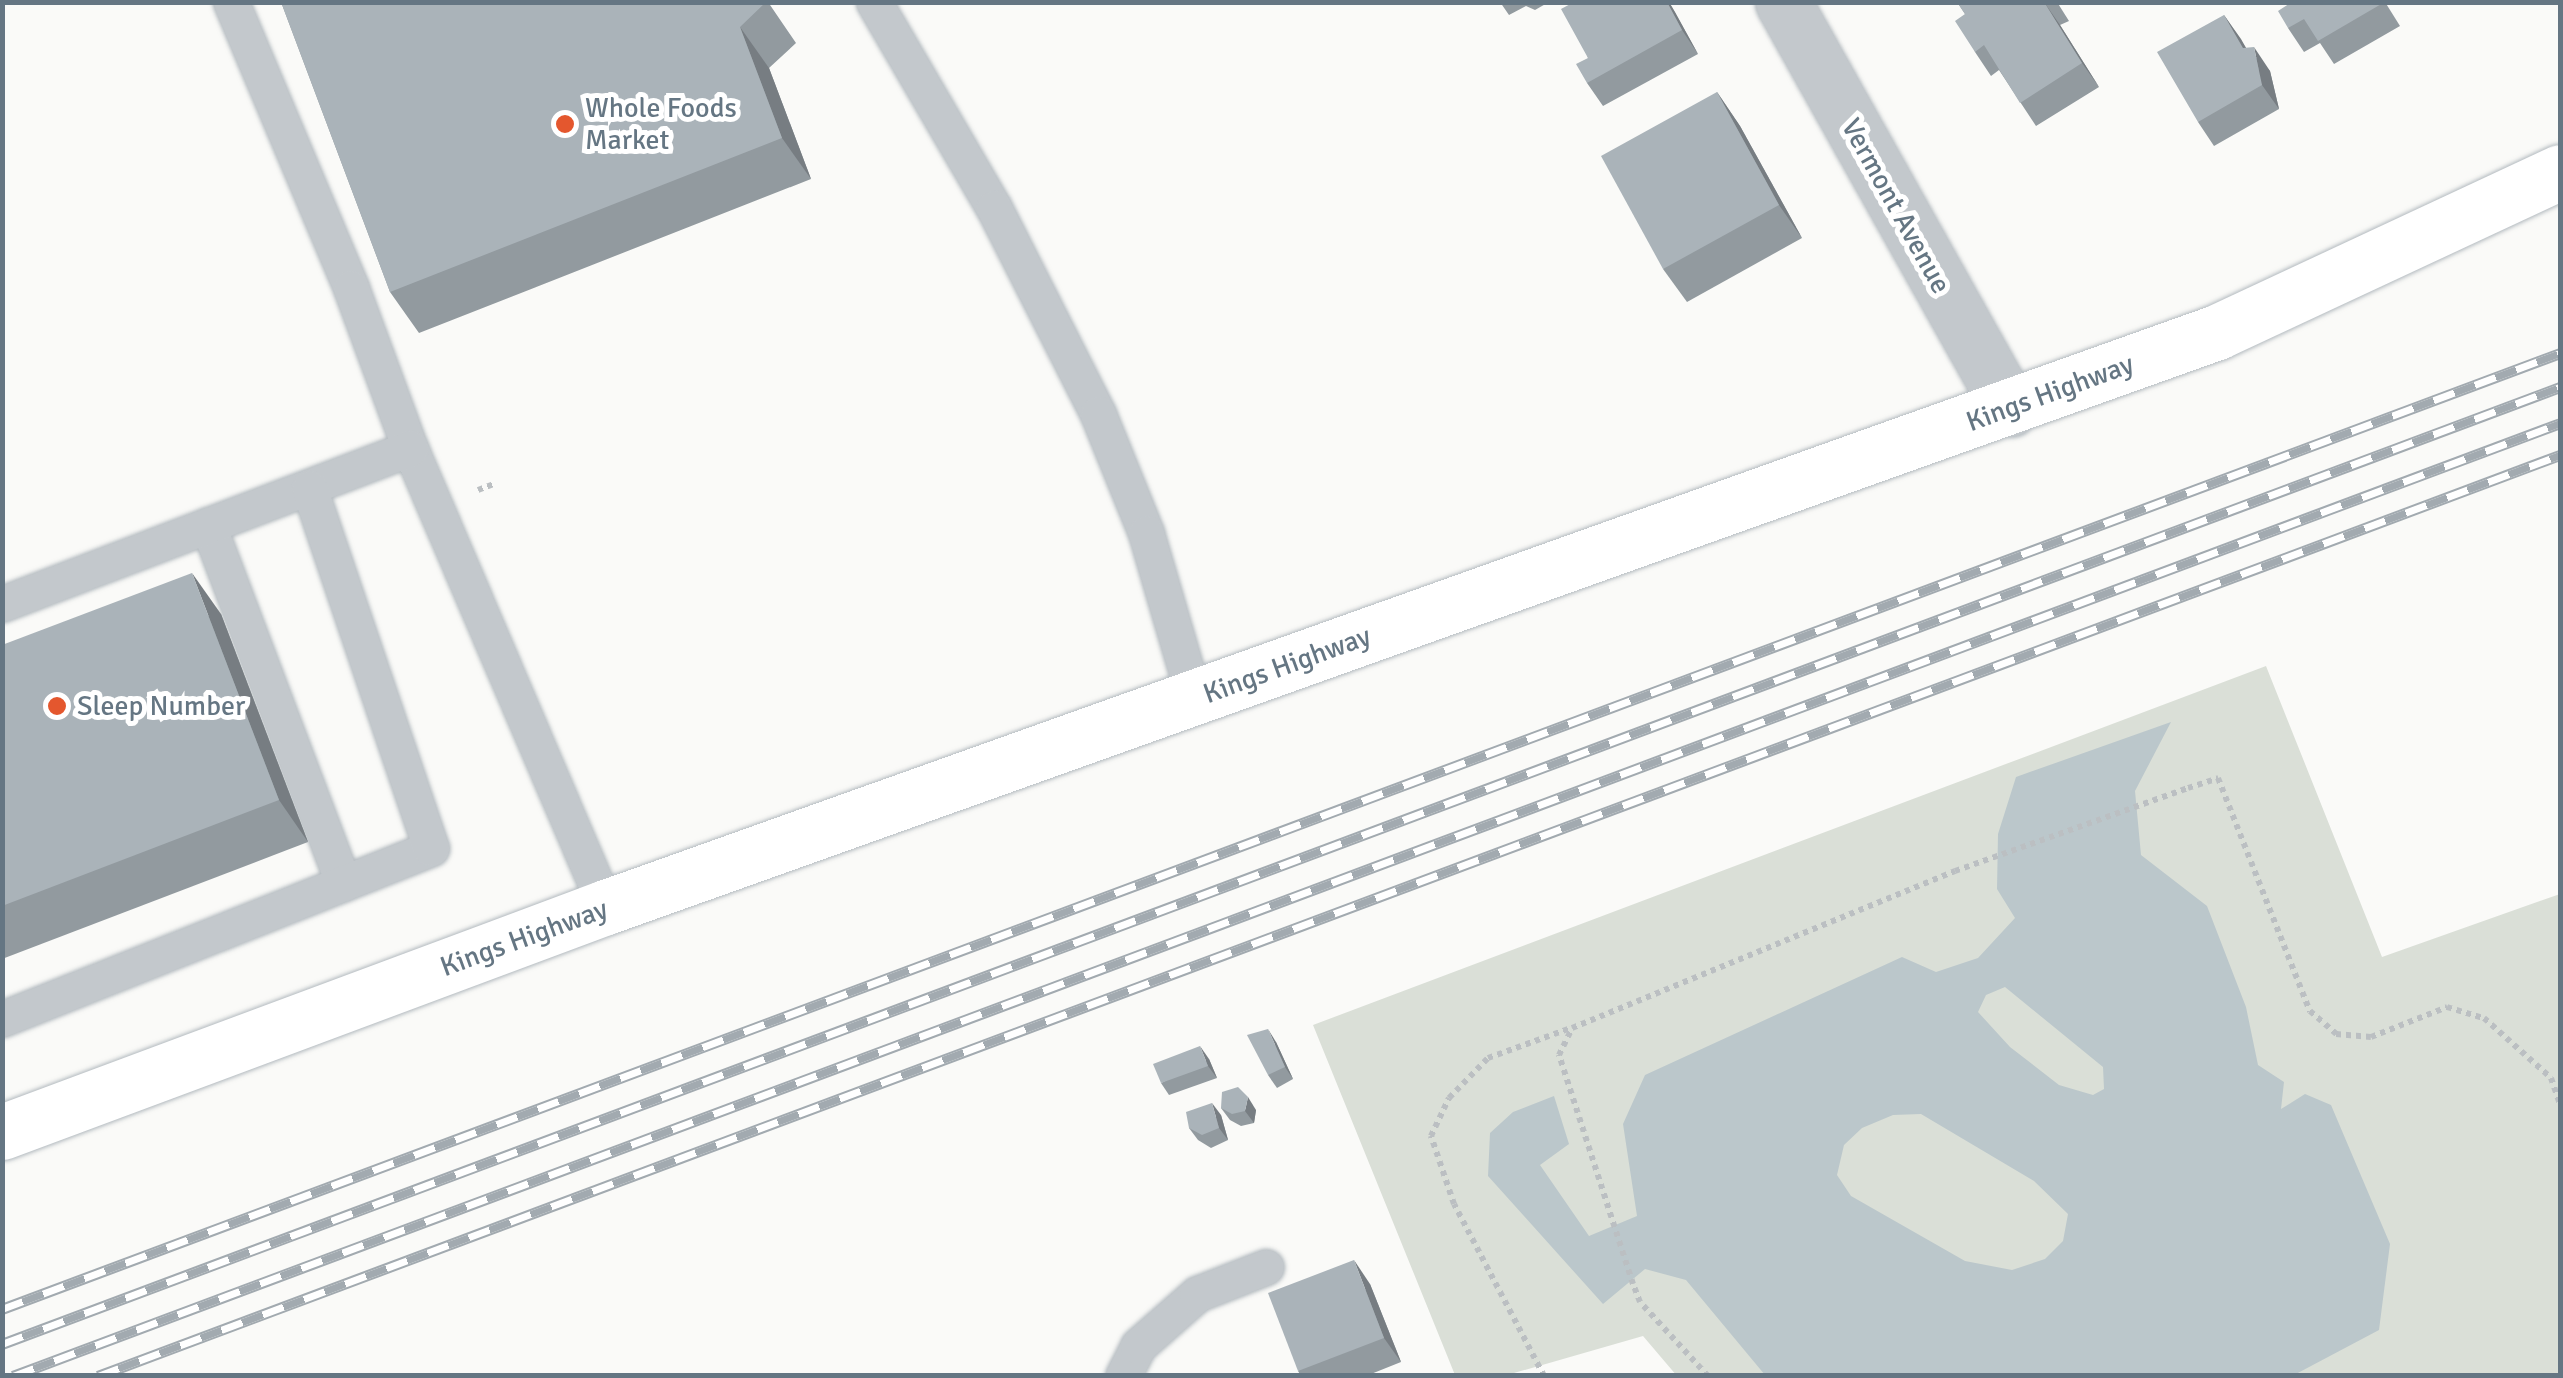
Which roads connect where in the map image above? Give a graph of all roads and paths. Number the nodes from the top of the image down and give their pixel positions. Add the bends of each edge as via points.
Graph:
1 (231, 2) edge
2 (874, 2) edge
3 (1783, 2) edge
4 (2560, 172) edge
5 (2010, 408) junction
6 (410, 448) junction
7 (309, 488) junction
8 (208, 524) junction
9 (2, 604) edge
10 (1194, 698) junction
11 (343, 883) junction
12 (606, 907) junction
13 (2, 1019) edge
14 (1572, 1028) junction
15 (2560, 1104) edge
16 (2, 1132) edge
17 (1266, 1267) dead end
18 (1123, 1376) edge
19 (1544, 1376) edge
20 (1708, 1376) edge

1 - 6 lane
2 - 10 lane via 994,208 1098,414 1146,533
3 - 5 street, Vermont Avenue
4 - 5 main road, Kings Highway via 2217,332
5 - 10 main road, Kings Highway
6 - 7 lane
6 - 12 lane
7 - 8 lane
7 - 11 lane via 431,848
8 - 9 lane
8 - 11 lane
10 - 12 main road, Kings Highway
11 - 13 lane
12 - 16 main road, Kings Highway
14 - 15 path via 1955,871 2218,778 2310,1011 2336,1034 2371,1037 2448,1007 2484,1018 2550,1078
14 - 19 path via 1488,1058 1449,1098 1431,1136 1454,1204
14 - 20 path via 1559,1054 1640,1302
17 - 18 lane via 1197,1294 1138,1346

